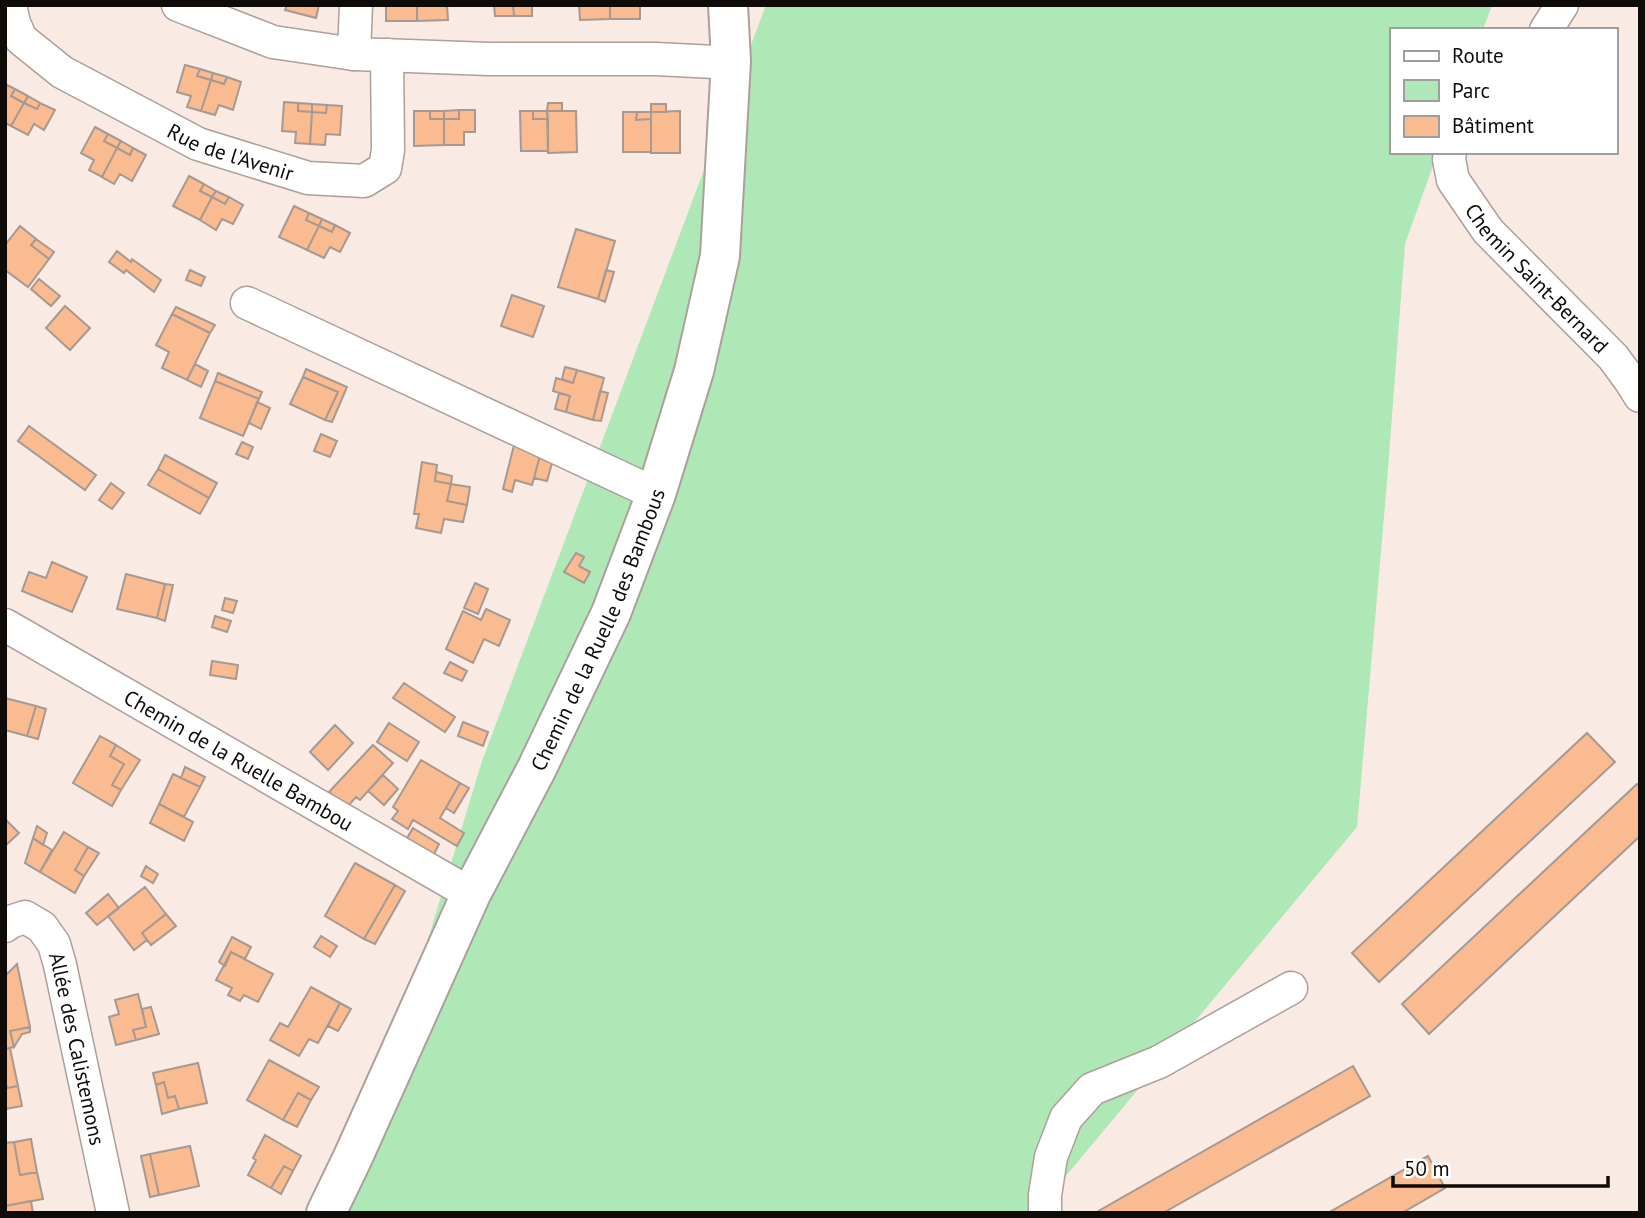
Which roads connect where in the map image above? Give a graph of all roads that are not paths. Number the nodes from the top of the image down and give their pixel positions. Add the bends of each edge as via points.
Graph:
1 (10, 5) edge
2 (178, 5) edge
3 (356, 5) edge
4 (728, 5) edge
5 (1562, 5) edge
6 (1547, 28) edge
7 (354, 54) junction
8 (387, 55) junction
9 (731, 61) junction
10 (1450, 154) edge
11 (247, 303) dead end
12 (1640, 396) edge
13 (656, 494) junction
14 (5, 625) edge
15 (471, 894) junction
16 (5, 926) edge
17 (1292, 988) dead end
18 (113, 1213) edge
19 (326, 1213) edge
20 (1045, 1213) edge

1 - 8 street, Rue de l'Avenir via 21,39 62,72 198,144 308,178 364,181 385,168
2 - 7 street via 273,42
3 - 7 street
4 - 9 street, Chemin de la Ruelle des Bambous
5 - 6 street
7 - 8 street
8 - 9 street
9 - 13 street, Chemin de la Ruelle des Bambous via 720,256 694,371
10 - 12 street, Chemin Saint-Bernard via 1453,180 1488,231 1614,357
11 - 13 street
13 - 15 street, Chemin de la Ruelle des Bambous via 611,613
14 - 15 street, Chemin de la Ruelle Bambou
15 - 19 street, Chemin de la Ruelle des Bambous
16 - 18 street, Allée des Calistemons via 25,918 42,927 54,944
17 - 20 street via 1159,1062 1093,1089 1066,1118 1051,1157

